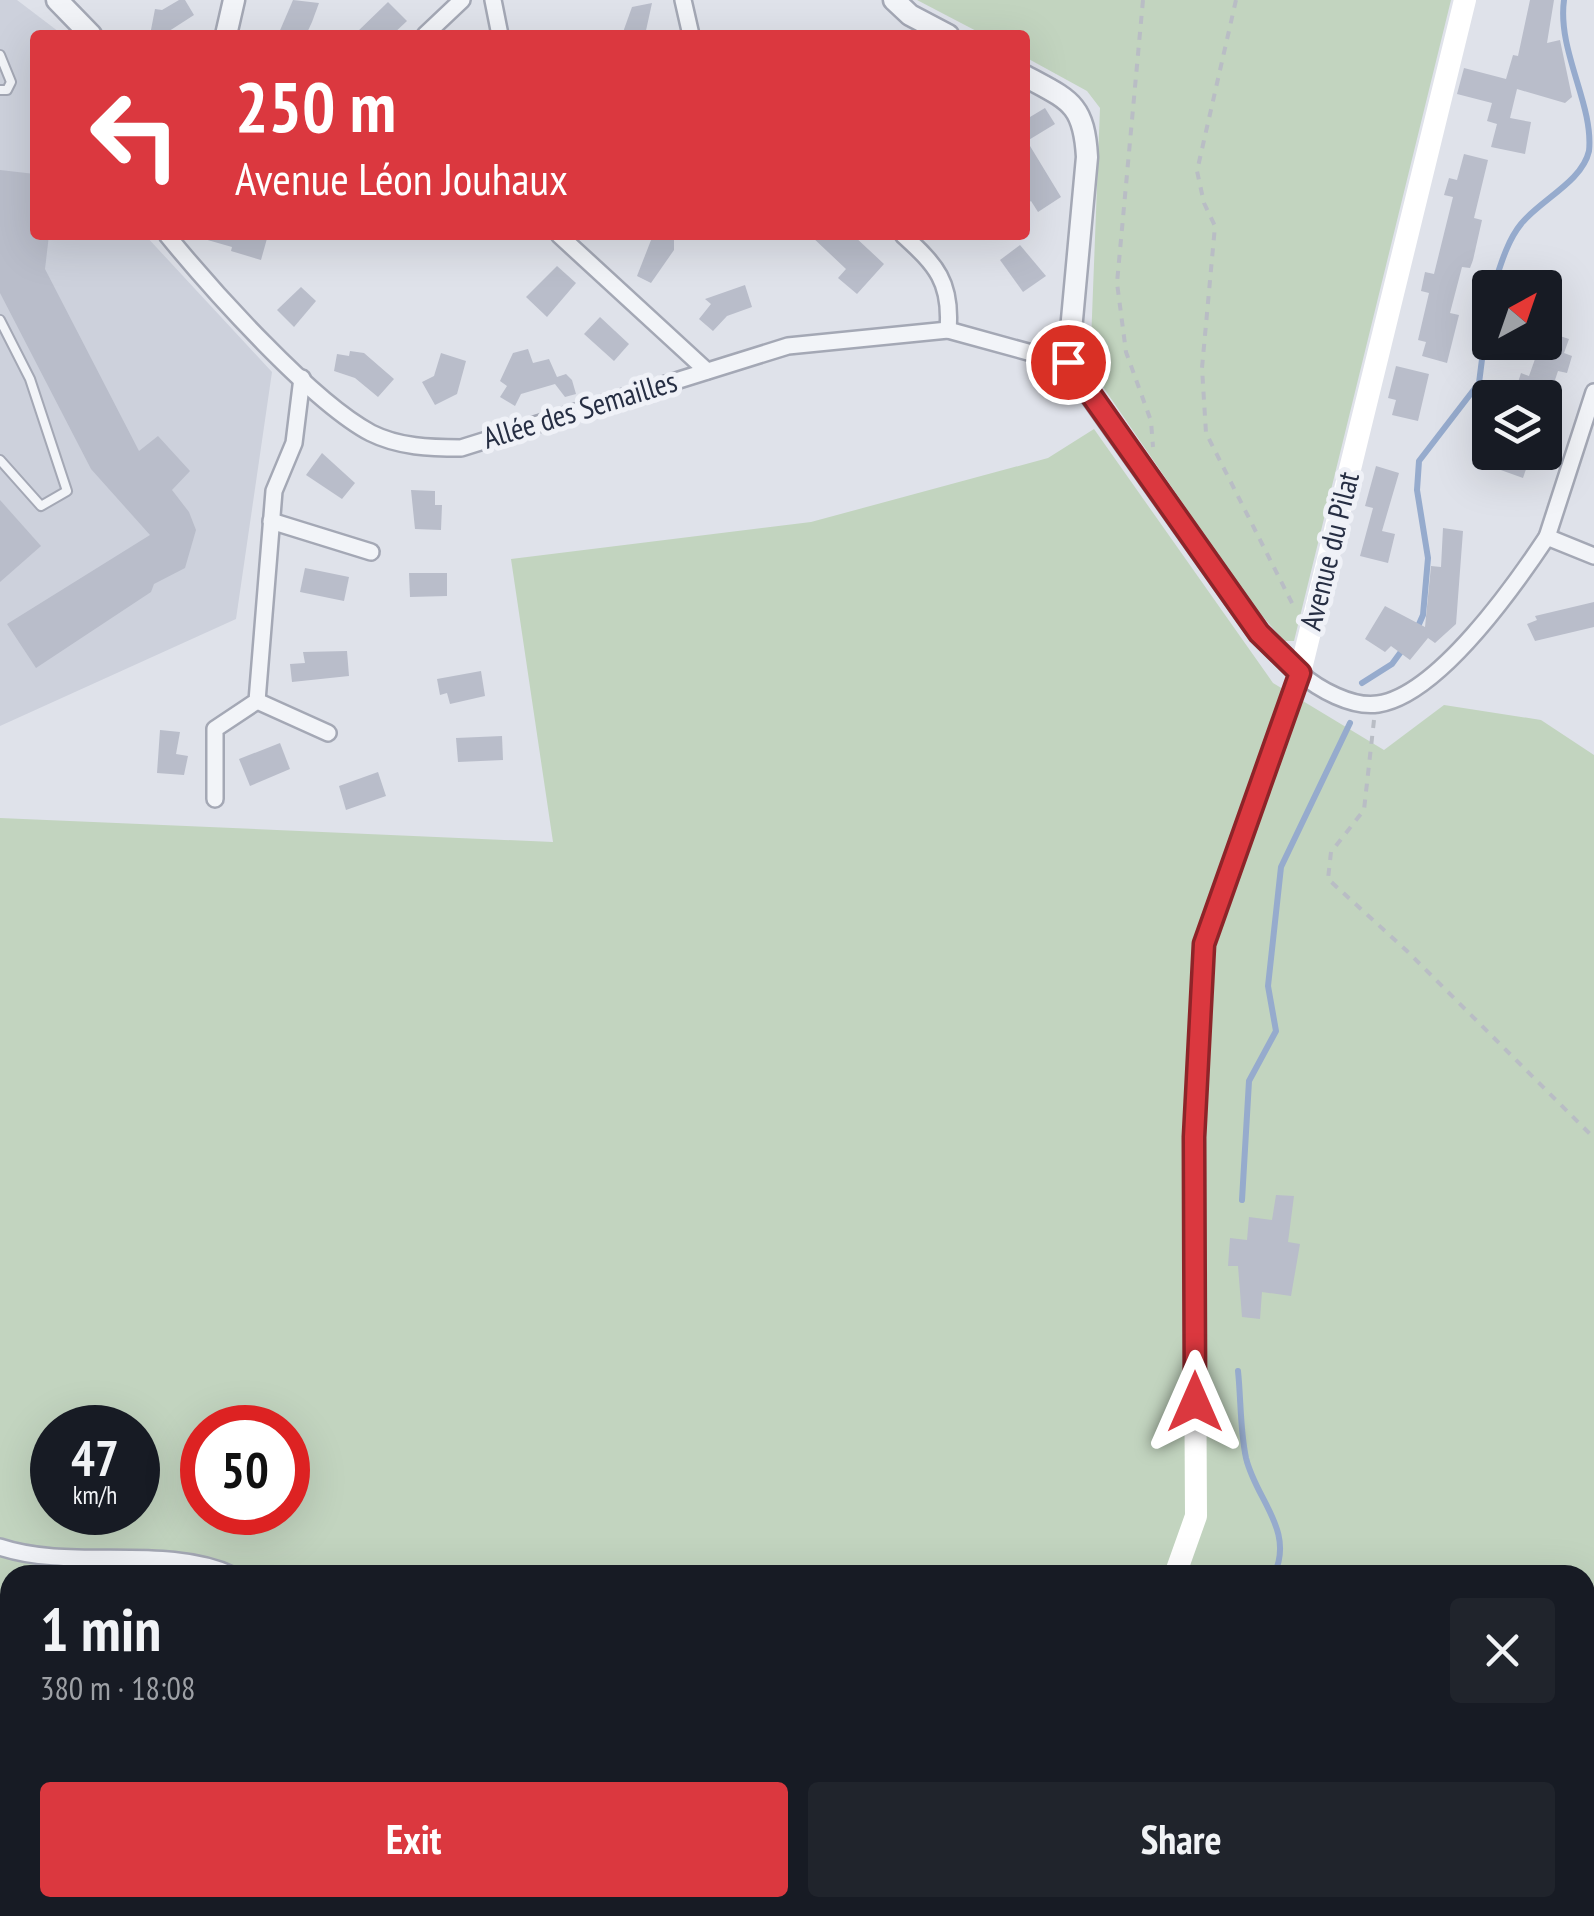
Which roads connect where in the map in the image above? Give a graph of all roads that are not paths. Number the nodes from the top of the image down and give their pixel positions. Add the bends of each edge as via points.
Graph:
1 (57, 0) edge
2 (234, 0) edge
3 (462, 0) edge
4 (493, 0) edge
5 (683, 0) edge
6 (894, 0) edge
7 (1465, 0) edge
8 (86, 30) edge
9 (227, 30) edge
10 (430, 30) edge
11 (499, 30) edge
12 (691, 30) edge
13 (938, 30) edge
14 (0, 56) edge
15 (1030, 79) edge
16 (0, 90) edge
17 (172, 240) edge
18 (565, 240) edge
19 (909, 240) edge
20 (0, 320) edge
21 (948, 330) junction
22 (1068, 362) junction
23 (707, 371) junction
24 (302, 378) junction
25 (1594, 392) edge
26 (0, 460) edge
27 (272, 521) junction
28 (1547, 537) junction
29 (371, 552) dead end
30 (1594, 556) edge
31 (1300, 673) junction
32 (257, 701) junction
33 (328, 732) dead end
34 (215, 799) dead end
35 (0, 1547) edge
36 (211, 1565) edge
37 (1179, 1565) edge

1 - 8 street
2 - 9 street
3 - 10 street
4 - 11 street
5 - 12 street
6 - 13 street
7 - 31 main road, Avenue du Pilat
14 - 16 lane via 11,82
15 - 22 street via 1072,102 1085,127
17 - 24 street, Allée des Semailles
18 - 23 street
19 - 21 street via 943,281
20 - 26 lane via 30,379 67,491 41,506
21 - 22 street, Allée des Semailles
21 - 23 street, Allée des Semailles via 788,346
22 - 31 street via 1259,633
23 - 24 street, Allée des Semailles via 461,448 374,435
24 - 27 street via 294,443 274,490
25 - 28 street
27 - 29 street
27 - 32 street
28 - 30 street
28 - 31 street via 1460,648 1410,691 1376,705 1318,688
31 - 37 main road, Avenue du Pilat via 1204,944 1194,1137 1196,1516
32 - 33 street
32 - 34 street via 214,729
35 - 36 street

